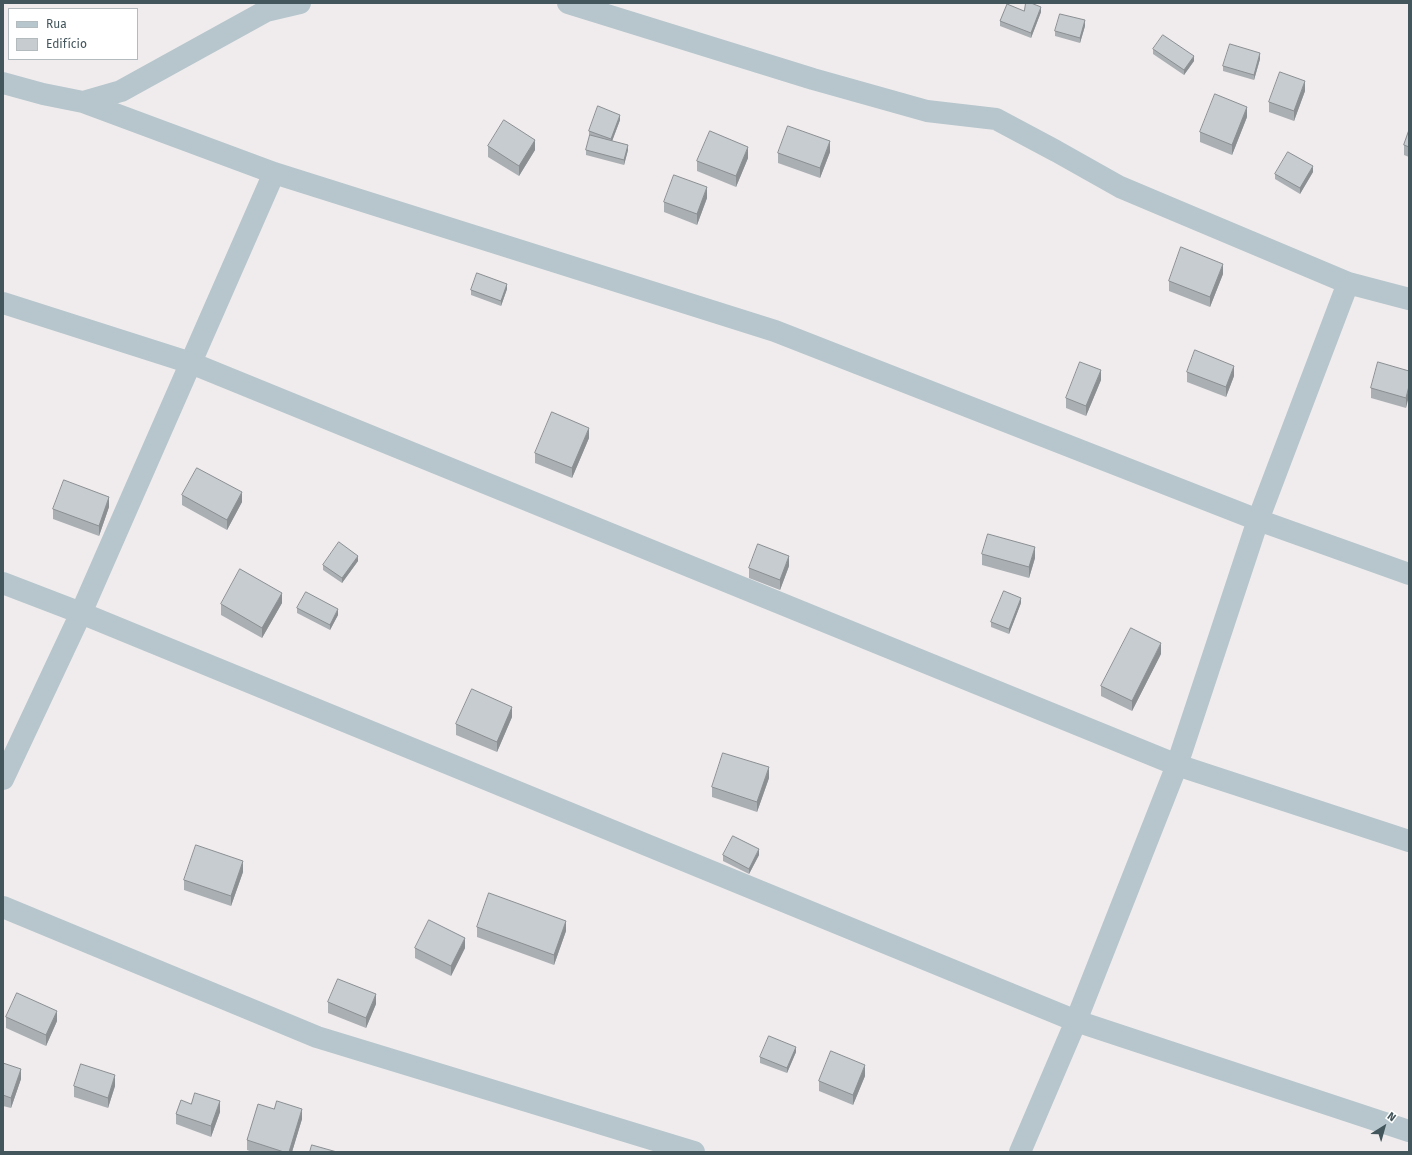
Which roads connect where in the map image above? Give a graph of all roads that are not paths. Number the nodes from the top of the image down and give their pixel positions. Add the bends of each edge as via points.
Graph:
1 (300, 3) edge
2 (568, 3) edge
3 (3, 83) edge
4 (83, 102) junction
5 (274, 172) junction
6 (1348, 283) junction
7 (1409, 299) edge
8 (3, 303) edge
9 (191, 363) junction
10 (1258, 520) junction
11 (1409, 574) edge
12 (3, 583) edge
13 (81, 613) junction
14 (1177, 765) junction
15 (3, 779) edge
16 (1409, 841) edge
17 (3, 907) edge
18 (1076, 1021) junction
19 (1409, 1132) edge
20 (694, 1152) edge
21 (1020, 1152) edge

1 - 4 street via 266,11 121,91
2 - 6 street via 813,79 927,111 996,119 1120,187
3 - 4 street
4 - 5 street
5 - 9 street
5 - 10 street via 775,331
6 - 7 street
6 - 10 street
8 - 9 street
9 - 13 street
9 - 14 street
10 - 11 street
10 - 14 street
12 - 13 street
13 - 15 street
13 - 18 street
14 - 16 street
14 - 18 street
17 - 20 street via 317,1037
18 - 19 street
18 - 21 street

